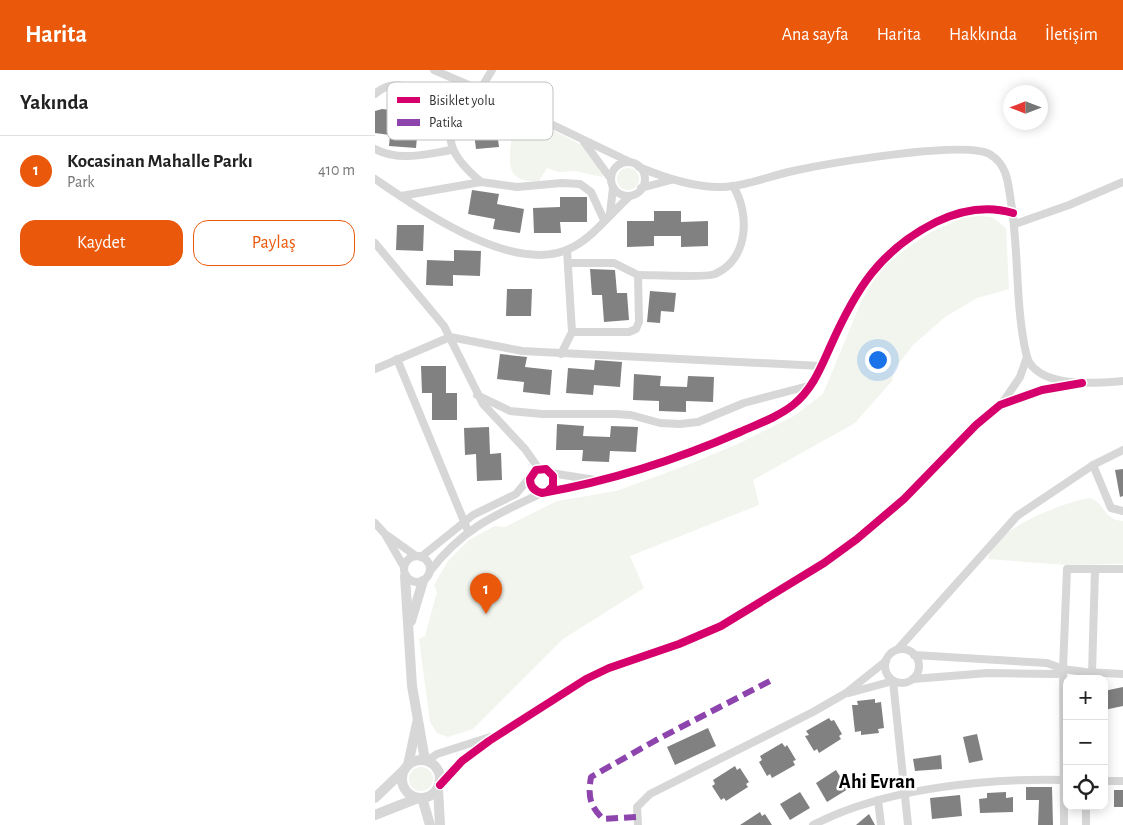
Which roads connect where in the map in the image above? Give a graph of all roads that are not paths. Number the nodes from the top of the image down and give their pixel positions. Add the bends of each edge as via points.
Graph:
1 (434, 70) edge
2 (492, 70) edge
3 (462, 82) edge
4 (485, 82) edge
5 (387, 87) edge
6 (375, 94) edge
7 (553, 125) edge
8 (582, 139) junction
9 (450, 140) edge
10 (375, 149) edge
11 (452, 150) junction
12 (630, 162) junction
13 (639, 167) junction
14 (375, 179) edge
15 (611, 179) junction
16 (672, 180) junction
17 (481, 182) junction
18 (1123, 182) edge
19 (733, 186) junction
20 (613, 188) junction
21 (641, 188) junction
22 (401, 196) junction
23 (630, 196) junction
24 (1013, 213) junction
25 (607, 217) junction
26 (1015, 224) junction
27 (375, 243) edge
28 (567, 250) junction
29 (568, 263) junction
30 (638, 275) junction
31 (572, 332) junction
32 (449, 337) junction
33 (561, 354) junction
34 (1027, 357) junction
35 (397, 359) junction
36 (821, 366) junction
37 (375, 369) edge
38 (1123, 381) edge
39 (1082, 384) junction
40 (812, 385) junction
41 (477, 395) junction
42 (1000, 405) junction
43 (1123, 450) edge
44 (1093, 465) junction
45 (539, 469) junction
46 (551, 473) junction
47 (531, 475) junction
48 (601, 481) junction
49 (545, 492) junction
50 (1123, 511) edge
51 (375, 523) edge
52 (462, 523) junction
53 (467, 531) junction
54 (385, 534) junction
55 (419, 556) junction
56 (1123, 569) edge
57 (1095, 570) junction
58 (430, 571) junction
59 (405, 572) junction
60 (423, 581) junction
61 (409, 626) junction
62 (898, 649) junction
63 (914, 655) junction
64 (886, 661) junction
65 (1063, 669) junction
66 (1123, 674) edge
67 (1087, 675) edge
68 (913, 679) junction
69 (893, 681) junction
70 (846, 693) junction
71 (417, 720) junction
72 (499, 734) junction
73 (426, 760) junction
74 (1065, 765) edge
75 (406, 767) junction
76 (1063, 780) edge
77 (1108, 781) edge
78 (1123, 781) edge
79 (439, 787) junction
80 (903, 794) junction
81 (375, 798) edge
82 (420, 798) junction
83 (877, 800) junction
84 (1064, 810) edge
85 (1086, 810) edge
86 (375, 815) edge
87 (430, 825) edge
88 (440, 825) edge
89 (638, 825) edge
90 (813, 825) edge
91 (881, 825) edge
92 (908, 825) edge
93 (1064, 825) edge
94 (1086, 825) edge

1 - 3 street
2 - 4 street
5 - 6 street
7 - 8 street
8 - 12 street
8 - 15 street
9 - 11 street
10 - 11 street via 406,156
11 - 17 street via 459,162
12 - 13 street
12 - 15 street via 617,166
13 - 16 street
13 - 21 street via 644,179
14 - 22 street
15 - 20 street
16 - 19 street via 710,187
16 - 21 street
17 - 22 street
17 - 25 street via 517,186 580,184 591,192
18 - 26 street
19 - 24 street via 841,162 980,151 993,156 1006,171
19 - 30 street via 743,208 745,224 740,247 726,266 714,275
20 - 23 street
20 - 25 street
21 - 23 street
22 - 28 street via 458,230 493,246 535,254
23 - 25 street
24 - 26 street
24 - 36 street via 990,208 960,212 933,224 893,249 861,286
25 - 28 street via 584,240
26 - 34 street
27 - 32 street via 444,326
28 - 29 street
29 - 30 street via 614,263
29 - 31 street
30 - 31 street via 639,322 636,329 629,332
31 - 33 street
32 - 33 street via 522,352
32 - 35 street
32 - 41 street
33 - 36 street
34 - 39 street via 1035,369 1045,375
34 - 42 street via 1015,386
35 - 37 street
35 - 52 street
36 - 40 street
38 - 39 street
39 - 42 street via 1042,390
40 - 41 street via 744,403 706,419 680,424 660,423 631,415 510,411
40 - 48 street via 792,406 754,426 682,455
41 - 45 street via 493,418
42 - 72 street via 976,424 904,499 824,563 721,626 595,674
43 - 44 street
44 - 50 street via 1111,508
44 - 62 street via 1017,516
45 - 46 street
45 - 47 street
46 - 48 street
46 - 49 street via 554,482
47 - 49 street via 531,485 535,490
47 - 52 street via 521,490 511,497
48 - 49 street
49 - 53 street
51 - 54 street
52 - 53 street
52 - 55 street
53 - 58 street via 445,551
54 - 55 street
54 - 59 street
55 - 58 street via 428,562
55 - 59 street via 408,560
56 - 57 street
57 - 65 street via 1067,569
57 - 67 street
58 - 60 street
59 - 60 street via 415,582
59 - 61 street
60 - 61 street
61 - 71 street via 409,660
62 - 63 street
62 - 64 street
63 - 65 street via 1047,663
63 - 68 street via 919,670
64 - 69 street via 886,672
64 - 70 street
65 - 67 street
65 - 68 street via 1057,674 987,672
65 - 74 street
66 - 67 street
68 - 69 street via 903,684
69 - 70 street
69 - 80 street
70 - 89 street via 650,794 637,807
71 - 73 street
71 - 75 street
72 - 73 street
72 - 79 street via 462,761
73 - 75 street via 415,760
73 - 79 street via 439,771
75 - 81 street
75 - 82 street via 403,787 409,794
76 - 80 street via 999,782
77 - 78 street
79 - 82 street via 431,796
79 - 88 street
80 - 83 street
80 - 92 street
82 - 86 street
82 - 87 street
83 - 90 street
83 - 91 street
84 - 93 street
85 - 94 street

